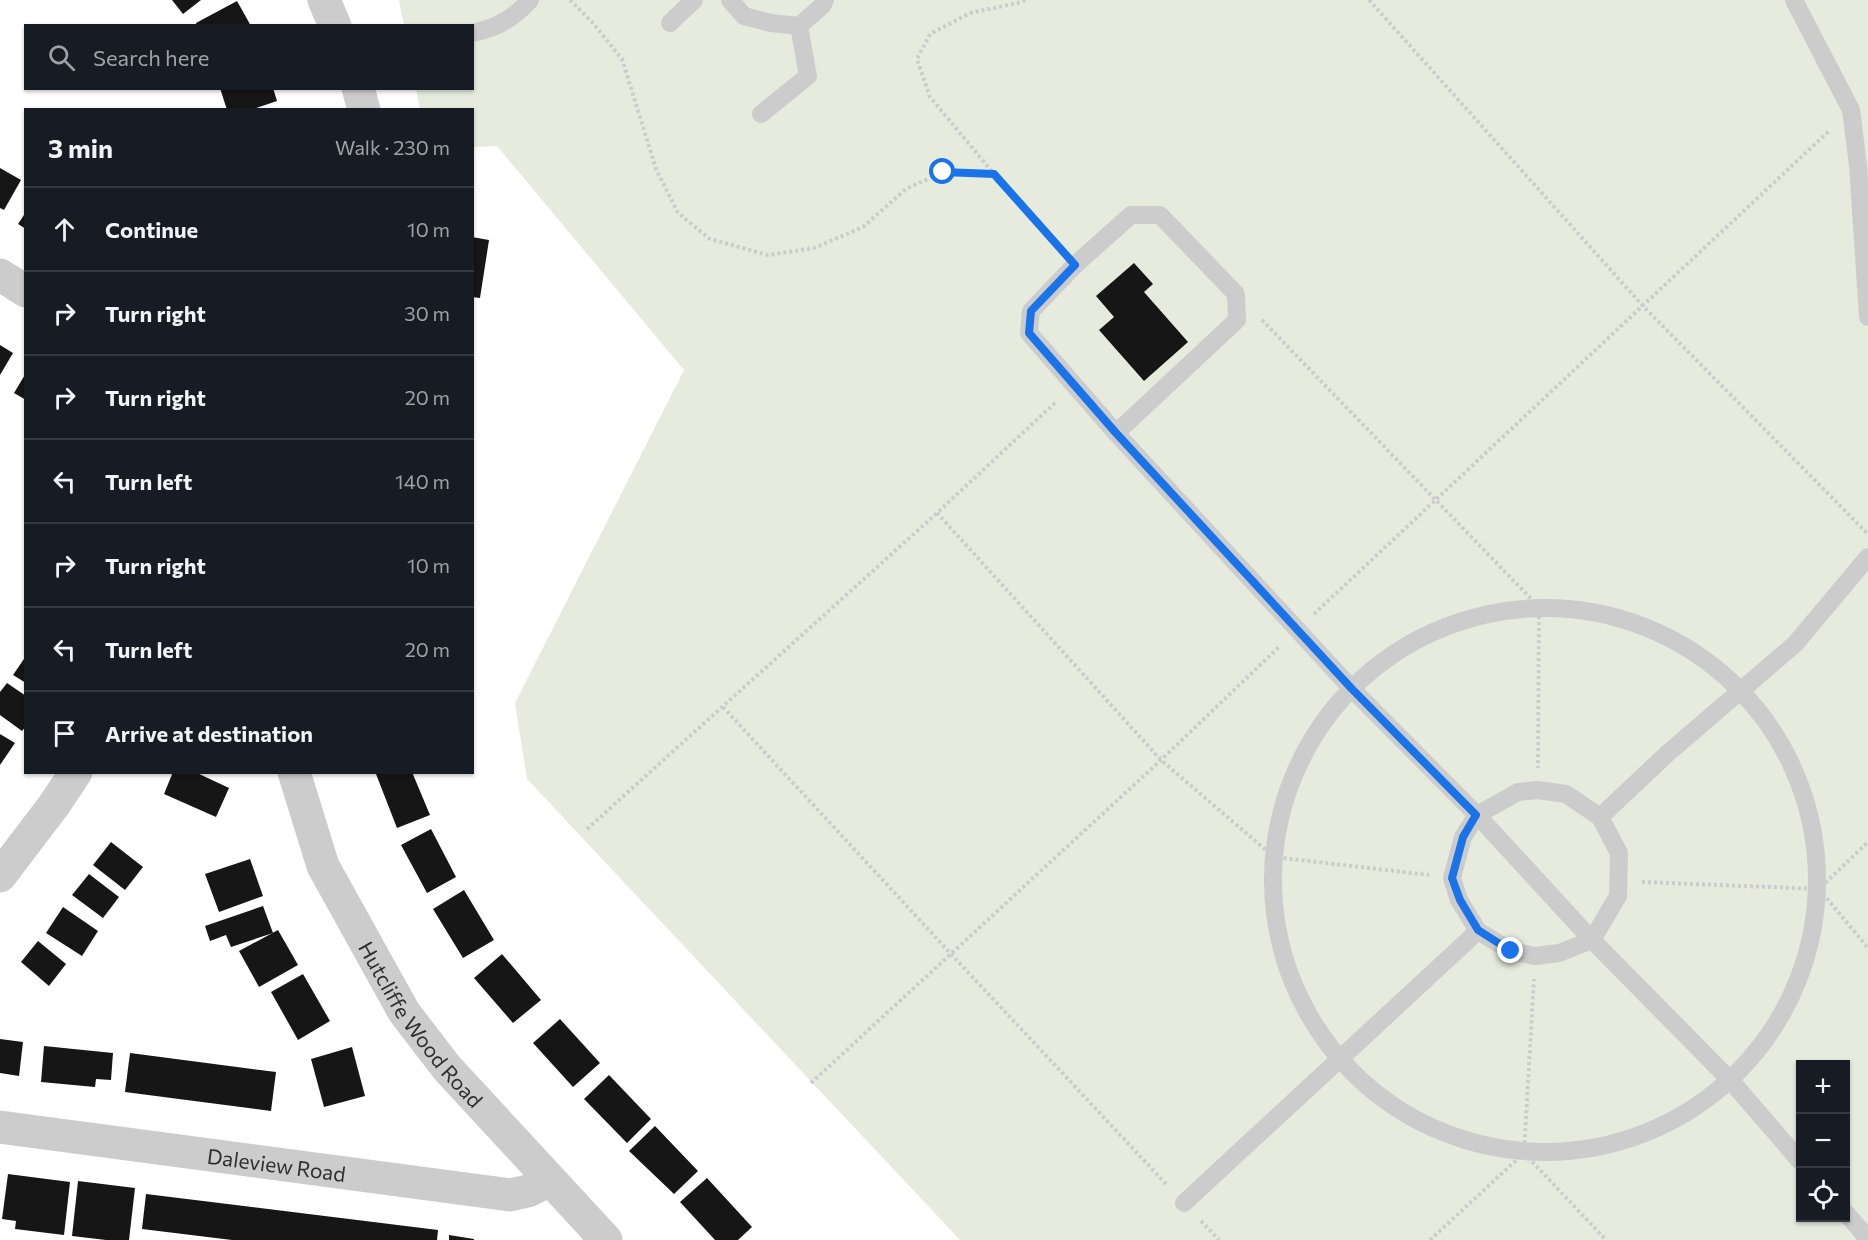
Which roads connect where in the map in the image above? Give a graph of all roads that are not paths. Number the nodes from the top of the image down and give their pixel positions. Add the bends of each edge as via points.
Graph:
1 (324, 0) edge
2 (530, 0) edge
3 (694, 0) edge
4 (730, 0) edge
5 (825, 0) edge
6 (1794, 0) edge
7 (670, 23) dead end
8 (334, 24) edge
9 (799, 26) junction
10 (474, 33) edge
11 (359, 90) edge
12 (363, 108) edge
13 (761, 114) dead end
14 (0, 275) edge
15 (24, 290) edge
16 (1868, 317) edge
17 (1116, 433) junction
18 (1868, 557) edge
19 (1352, 689) junction
20 (1742, 690) junction
21 (75, 774) edge
22 (295, 774) edge
23 (1476, 815) junction
24 (1600, 817) junction
25 (0, 876) edge
26 (1478, 930) junction
27 (1592, 940) junction
28 (1338, 1060) junction
29 (1731, 1081) junction
30 (0, 1127) edge
31 (1796, 1156) edge
32 (550, 1180) junction
33 (1184, 1203) road end
34 (1850, 1219) edge
35 (1868, 1239) edge
36 (606, 1240) edge

1 - 8 street
2 - 10 lane via 517,14 489,30
3 - 7 lane
4 - 9 lane via 744,16
5 - 9 lane
6 - 16 lane via 1851,110
9 - 13 lane via 808,76
11 - 12 street
14 - 15 street
17 - 17 lane via 1237,321 1236,294 1160,215 1131,215 1031,311 1029,333
17 - 19 lane
18 - 20 lane via 1795,644
19 - 20 lane via 1412,641 1477,615 1539,607 1627,619 1696,652
19 - 23 lane
19 - 28 lane via 1317,728 1288,786 1271,888 1279,947 1303,1009
20 - 24 lane
20 - 29 lane via 1778,734 1804,789 1816,839 1819,889 1807,962 1770,1037
21 - 25 street
22 - 32 street, Hutcliffe Wood Road via 323,866 404,1012 447,1068
23 - 24 lane via 1518,792 1538,790 1566,794
23 - 26 lane via 1463,837 1452,878
23 - 27 lane
24 - 27 lane via 1619,853 1619,881 1618,896
26 - 27 lane via 1511,951 1535,956 1559,953
26 - 28 lane
27 - 29 lane
28 - 29 lane via 1372,1093 1413,1120 1477,1145 1524,1153 1614,1145 1666,1126
28 - 33 lane
29 - 31 lane
30 - 32 street, Daleview Road via 510,1195
32 - 36 street, Hutcliffe Wood Road
34 - 35 lane

